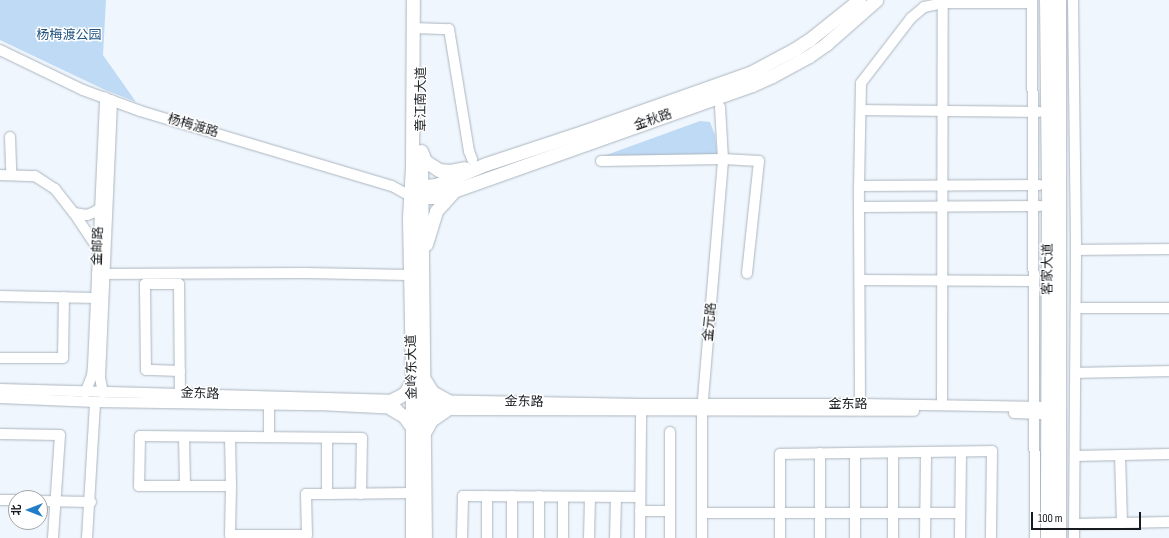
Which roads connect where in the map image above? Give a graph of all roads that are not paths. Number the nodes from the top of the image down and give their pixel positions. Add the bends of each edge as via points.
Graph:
1 (413, 0) edge
2 (420, 0) edge
3 (859, 0) edge
4 (876, 0) edge
5 (1046, 0) edge
6 (1059, 0) edge
7 (1073, 0) edge
8 (1034, 1) edge
9 (943, 4) junction
10 (1046, 16) junction
11 (417, 28) junction
12 (0, 50) edge
13 (108, 99) junction
14 (720, 107) dead end
15 (861, 110) junction
16 (943, 111) junction
17 (1033, 112) junction
18 (1047, 112) junction
19 (10, 137) dead end
20 (421, 151) junction
21 (472, 159) dead end
22 (723, 159) junction
23 (601, 161) dead end
24 (486, 164) junction
25 (0, 175) edge
26 (11, 175) junction
27 (1033, 185) junction
28 (1048, 185) junction
29 (859, 186) junction
30 (943, 186) junction
31 (455, 190) junction
32 (415, 192) junction
33 (943, 206) junction
34 (1034, 206) junction
35 (1048, 206) junction
36 (860, 207) junction
37 (100, 208) junction
38 (74, 213) junction
39 (98, 249) junction
40 (1169, 249) edge
41 (1076, 250) junction
42 (422, 261) junction
43 (747, 273) dead end
44 (101, 274) junction
45 (409, 275) junction
46 (860, 280) junction
47 (942, 280) junction
48 (1034, 281) junction
49 (0, 296) edge
50 (64, 297) junction
51 (96, 298) junction
52 (1076, 308) junction
53 (1169, 308) edge
54 (0, 358) edge
55 (180, 371) junction
56 (1169, 371) edge
57 (1076, 373) junction
58 (418, 377) junction
59 (0, 389) edge
60 (85, 393) junction
61 (103, 393) junction
62 (180, 393) junction
63 (0, 398) edge
64 (95, 402) junction
65 (860, 404) junction
66 (269, 405) junction
67 (392, 405) junction
68 (419, 405) junction
69 (447, 405) junction
70 (942, 405) junction
71 (702, 408) junction
72 (1041, 410) junction
73 (641, 411) junction
74 (419, 430) junction
75 (670, 432) dead end
76 (0, 434) edge
77 (184, 437) junction
78 (230, 437) junction
79 (269, 437) junction
80 (328, 438) junction
81 (926, 452) junction
82 (960, 452) junction
83 (820, 453) junction
84 (855, 453) junction
85 (893, 453) junction
86 (1169, 454) edge
87 (1120, 455) junction
88 (1075, 456) junction
89 (185, 486) junction
90 (231, 486) junction
91 (412, 493) junction
92 (327, 494) junction
93 (361, 494) junction
94 (487, 496) junction
95 (512, 496) junction
96 (539, 496) junction
97 (562, 497) junction
98 (590, 497) junction
99 (616, 497) junction
100 (640, 497) junction
101 (48, 500) edge
102 (56, 501) junction
103 (91, 502) junction
104 (640, 512) junction
105 (670, 512) junction
106 (702, 513) junction
107 (780, 513) junction
108 (820, 513) junction
109 (855, 513) junction
110 (893, 513) junction
111 (926, 513) junction
112 (960, 513) junction
113 (1169, 522) edge
114 (1122, 523) junction
115 (1074, 524) junction
116 (53, 538) edge
117 (87, 538) edge
118 (412, 538) edge
119 (425, 538) edge
120 (462, 538) edge
121 (487, 538) edge
122 (512, 538) edge
123 (538, 538) edge
124 (563, 538) edge
125 (589, 538) edge
126 (615, 538) edge
127 (640, 538) edge
128 (670, 538) edge
129 (702, 538) edge
130 (780, 538) edge
131 (820, 538) edge
132 (855, 538) edge
133 (893, 538) edge
134 (925, 538) edge
135 (960, 538) edge
136 (991, 538) edge
137 (1035, 538) edge
138 (1047, 538) edge
139 (1059, 538) edge
140 (1074, 538) edge

1 - 11 main road, 章江南大道
2 - 11 main road, 章江南大道
3 - 24 main road, 金秋路 via 809,40 750,73
4 - 31 main road, 金秋路 via 826,44 772,76
5 - 10 main road, 客家大道
6 - 139 main road, 客家大道
7 - 41 street
8 - 9 street
8 - 10 main road
8 - 17 street
9 - 15 street via 924,7 911,18 862,83
9 - 16 street
10 - 18 main road, 客家大道
11 - 20 main road, 章江南大道
11 - 21 street via 449,29
11 - 32 main road, 章江南大道
12 - 13 street, 杨梅渡路 via 83,90
13 - 32 street, 杨梅渡路 via 140,111
13 - 37 street, 金邮路
13 - 44 street, 金邮路
14 - 22 street, 金元路
15 - 16 street
15 - 29 street
16 - 17 street
16 - 30 street
17 - 18 street
17 - 27 street
18 - 28 main road, 客家大道
19 - 26 street
20 - 24 main road via 425,161 439,170 450,171
20 - 32 main road, 章江南大道
22 - 23 street
22 - 43 street via 758,161
22 - 71 street, 金元路
24 - 32 main road, 金秋路
25 - 26 street
26 - 38 street via 35,176 55,189
27 - 28 street
27 - 30 street
27 - 34 street
28 - 35 main road, 客家大道
29 - 30 street
29 - 36 street
30 - 33 street
31 - 32 main road, 金秋路 via 436,197
31 - 42 main road via 436,211
32 - 42 main road, 金岭东大道
32 - 45 main road, 金岭东大道
33 - 34 street
33 - 36 street
33 - 47 street
34 - 35 street
34 - 48 street
35 - 72 main road, 客家大道
36 - 46 street
37 - 38 street via 87,215
37 - 39 street, 金邮路
38 - 39 street
39 - 44 street, 金邮路
40 - 41 street
41 - 52 street
42 - 58 main road, 金岭东大道
44 - 45 street
44 - 51 street, 金邮路
44 - 61 street, 金邮路 via 100,377
45 - 58 main road, 金岭东大道
46 - 47 street
46 - 65 street
47 - 48 street
47 - 70 street
48 - 72 street
49 - 50 street
50 - 51 street
50 - 54 street via 63,358
51 - 60 street, 金邮路 via 94,366
52 - 53 street
52 - 57 street
55 - 55 street via 179,284 145,284 146,370
55 - 62 street
56 - 57 street
57 - 88 street
58 - 67 main road
58 - 68 main road, 金岭东大道
58 - 69 main road
59 - 60 street, 金东路
60 - 61 street, 金东路
61 - 62 street, 金东路
62 - 67 street, 金东路
63 - 64 street, 金东路
64 - 66 street, 金东路
64 - 103 street
65 - 70 street, 金东路
65 - 71 street, 金东路
66 - 67 street, 金东路
66 - 79 street
67 - 68 street, 金东路
67 - 74 main road
68 - 69 street, 金东路
68 - 74 main road, 金岭东大道
69 - 71 street, 金东路
69 - 73 street, 金东路
69 - 74 main road
70 - 72 street, 金东路
71 - 72 street, 金东路
71 - 73 street, 金东路
71 - 106 street, 金元路
72 - 137 street
72 - 138 main road, 客家大道
73 - 100 street
74 - 91 main road, 金岭东大道
74 - 119 main road, 金岭东大道
75 - 105 street
76 - 102 street via 60,435
77 - 78 street
77 - 89 street
77 - 89 street via 140,436 139,486
78 - 79 street
78 - 90 street
79 - 80 street
80 - 92 street
80 - 93 street via 362,438
81 - 82 street
81 - 85 street
81 - 111 street
82 - 112 street
82 - 136 street via 992,451
83 - 84 street
83 - 107 street via 780,454
83 - 108 street
84 - 85 street
84 - 109 street
85 - 110 street
86 - 87 street
87 - 88 street
87 - 114 street
88 - 115 street
89 - 90 street
90 - 92 street via 230,535 307,536 306,494
91 - 93 street
91 - 118 main road, 金岭东大道
92 - 93 street
94 - 95 street
94 - 120 street via 462,496
94 - 121 street
95 - 96 street
95 - 122 street
96 - 97 street
96 - 123 street
97 - 98 street
97 - 124 street
98 - 99 street
98 - 125 street
99 - 100 street
99 - 126 street
100 - 104 street
101 - 102 street
102 - 103 street
102 - 116 street
103 - 117 street
104 - 105 street
104 - 127 street
105 - 128 street
106 - 107 street
106 - 129 street, 金元路
107 - 108 street
107 - 130 street
108 - 109 street
108 - 131 street
109 - 110 street
109 - 132 street
110 - 111 street
110 - 133 street
111 - 112 street
111 - 134 street
112 - 135 street
113 - 114 street
114 - 115 street
115 - 140 street

